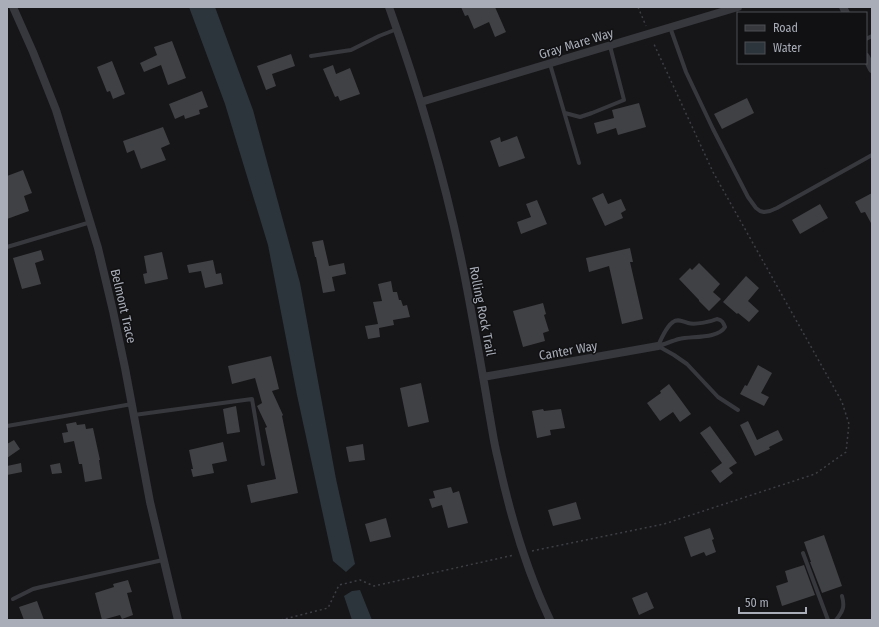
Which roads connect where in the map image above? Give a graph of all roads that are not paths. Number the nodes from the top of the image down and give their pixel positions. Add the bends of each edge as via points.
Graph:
1 (13, 7) edge
2 (389, 7) edge
3 (738, 7) edge
4 (670, 27) junction
5 (397, 29) junction
6 (610, 46) junction
7 (311, 56) dead end
8 (867, 59) edge
9 (550, 64) junction
10 (872, 69) edge
11 (421, 102) junction
12 (565, 113) junction
13 (872, 155) edge
14 (580, 163) dead end
15 (91, 222) junction
16 (7, 246) edge
17 (658, 346) junction
18 (483, 377) junction
19 (132, 404) junction
20 (738, 410) dead end
21 (133, 415) junction
22 (7, 426) edge
23 (263, 464) dead end
24 (803, 553) dead end
25 (164, 560) junction
26 (842, 596) dead end
27 (13, 599) dead end
28 (178, 620) edge
29 (550, 620) edge
30 (828, 620) edge
31 (836, 620) edge

1 - 15 street, Belmont Trace via 56,110
2 - 5 street, Rolling Rock Trail
3 - 4 street, Gray Mare Way
4 - 6 street, Gray Mare Way
4 - 13 lane via 686,72 713,129 748,197 760,211 777,208
5 - 7 lane via 351,50
5 - 11 street, Rolling Rock Trail
6 - 9 street, Gray Mare Way
6 - 12 lane via 624,100 580,117
8 - 10 street
9 - 11 street, Gray Mare Way
9 - 12 lane
11 - 18 street, Rolling Rock Trail via 454,228
12 - 14 lane
15 - 16 lane
15 - 19 street, Belmont Trace via 114,311
17 - 17 lane via 663,334 676,320 691,324 717,319 721,320 725,327 712,335 681,338
17 - 18 street, Canter Way
17 - 20 lane via 687,364 718,397
18 - 29 street, Rolling Rock Trail via 506,497 530,573
19 - 21 street, Belmont Trace
19 - 22 lane
21 - 23 lane via 252,399
21 - 25 street, Belmont Trace
24 - 30 lane
25 - 27 lane via 41,587
25 - 28 street, Belmont Trace
26 - 31 lane via 843,608

